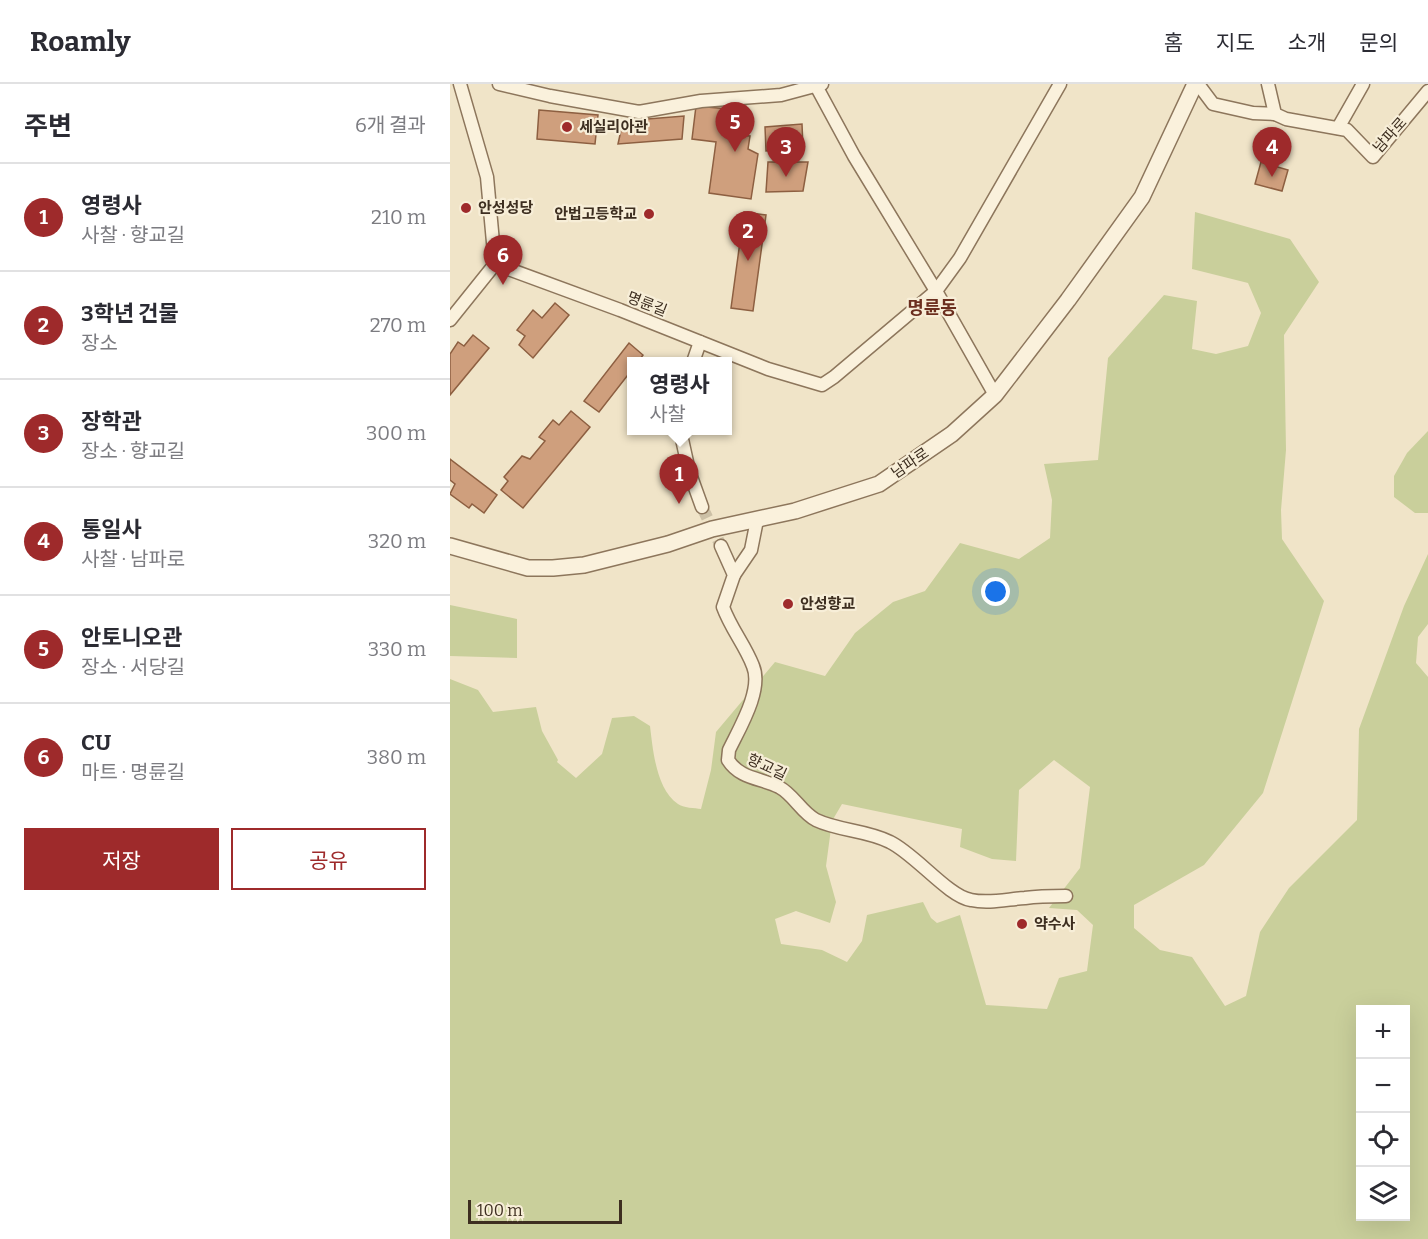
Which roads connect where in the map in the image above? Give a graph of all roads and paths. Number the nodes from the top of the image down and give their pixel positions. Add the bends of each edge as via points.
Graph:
1 (459, 84) edge
2 (499, 84) edge
3 (817, 84) edge
4 (1060, 84) edge
5 (1196, 84) edge
6 (1268, 84) edge
7 (1363, 84) edge
8 (1428, 91) edge
9 (1275, 114) junction
10 (1338, 128) junction
11 (495, 264) junction
12 (936, 291) junction
13 (455, 307) edge
14 (450, 320) edge
15 (699, 342) junction
16 (694, 357) edge
17 (995, 395) junction
18 (681, 435) edge
19 (702, 507) tunnel mouth
20 (757, 520) junction
21 (450, 546) edge
22 (721, 546) tunnel mouth
23 (734, 575) junction
24 (1066, 896) dead end

1 - 11 street via 487,177
2 - 3 street via 639,112 700,101 781,95
3 - 12 street via 854,156
4 - 12 street, 명륜길 via 960,258
5 - 9 street, 남파로 via 1213,104
5 - 17 street, 남파로 via 1142,197
6 - 9 street
7 - 10 street
8 - 10 street, 남파로 via 1373,157 1347,130
9 - 10 street, 남파로
11 - 13 street
11 - 15 street, 명륜길
12 - 15 street, 명륜길 via 822,385
12 - 17 street
13 - 14 street
15 - 16 street
17 - 20 street, 남파로 via 952,434 879,484
18 - 19 street
20 - 21 street, 남파로 via 584,565 553,568 528,568
20 - 23 street via 751,550
22 - 23 street
23 - 24 street, 향교길 via 723,607 755,668 754,694 729,750 732,766 780,787 818,821 892,842 949,889 969,900

